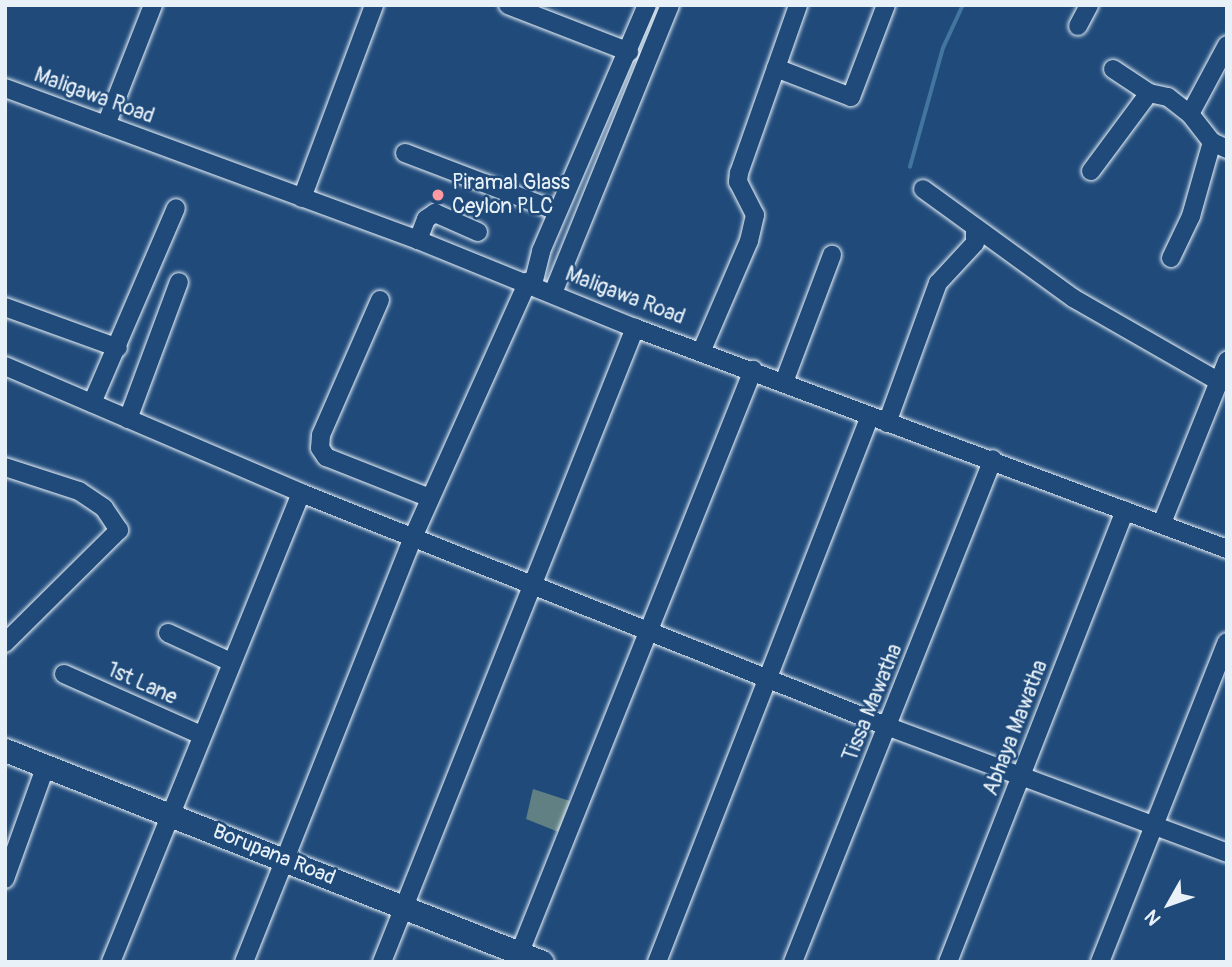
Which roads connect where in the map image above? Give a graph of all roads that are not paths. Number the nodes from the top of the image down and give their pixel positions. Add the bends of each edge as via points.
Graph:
1 (153, 5) edge
2 (374, 5) edge
3 (508, 5) edge
4 (647, 5) edge
5 (670, 5) edge
6 (886, 5) edge
7 (1089, 5) edge
8 (792, 7) edge
9 (1078, 26) dead end
10 (1227, 45) edge
11 (629, 52) junction
12 (776, 68) junction
13 (1113, 69) dead end
14 (5, 88) edge
15 (1149, 93) junction
16 (1190, 114) junction
17 (106, 125) junction
18 (1219, 146) edge
19 (405, 153) dead end
20 (1091, 171) dead end
21 (923, 188) dead end
22 (302, 198) junction
23 (176, 208) dead end
24 (557, 211) junction
25 (975, 229) junction
26 (478, 232) dead end
27 (418, 240) junction
28 (832, 255) dead end
29 (1171, 258) dead end
30 (179, 282) dead end
31 (531, 283) junction
32 (553, 293) junction
33 (380, 300) dead end
34 (5, 307) edge
35 (635, 328) junction
36 (118, 348) junction
37 (702, 350) junction
38 (1227, 361) edge
39 (5, 366) edge
40 (753, 370) junction
41 (1218, 381) junction
42 (784, 382) junction
43 (92, 403) junction
44 (870, 416) junction
45 (128, 419) junction
46 (887, 422) junction
47 (993, 459) junction
48 (5, 467) edge
49 (301, 493) junction
50 (430, 498) junction
51 (1125, 510) junction
52 (1162, 523) junction
53 (414, 535) junction
54 (1227, 549) edge
55 (533, 584) junction
56 (651, 631) junction
57 (168, 633) dead end
58 (1227, 642) edge
59 (5, 643) edge
60 (231, 662) junction
61 (64, 674) dead end
62 (769, 679) junction
63 (889, 727) junction
64 (201, 735) junction
65 (5, 750) edge
66 (46, 765) junction
67 (1022, 774) junction
68 (169, 813) junction
69 (1153, 824) junction
70 (1227, 853) edge
71 (284, 859) junction
72 (5, 879) edge
73 (403, 908) junction
74 (518, 957) edge
75 (111, 962) edge
76 (244, 962) edge
77 (382, 962) edge
78 (542, 962) edge
79 (657, 962) edge
80 (793, 962) edge
81 (948, 962) edge
82 (1100, 962) edge

1 - 17 street
2 - 22 street
3 - 11 street
4 - 11 street
5 - 32 street
6 - 12 street via 851,97
7 - 9 street
8 - 12 street
10 - 16 street
11 - 24 street
12 - 37 street via 739,173 738,182 755,215 749,241
13 - 15 street
14 - 17 street, Maligawa Road
15 - 16 street via 1168,97
15 - 20 street
16 - 18 street
17 - 22 street, Maligawa Road
18 - 29 street
19 - 24 street
21 - 25 street
22 - 27 street, Maligawa Road
23 - 36 street
24 - 31 street
25 - 41 street via 1073,298
25 - 46 street via 975,243 938,283
26 - 27 street via 435,213 426,219
27 - 31 street, Maligawa Road
28 - 42 street
30 - 45 street
31 - 32 street, Maligawa Road
31 - 50 street
32 - 35 street, Maligawa Road
33 - 50 street via 321,435 320,449 326,457
34 - 36 street
35 - 37 street, Maligawa Road
35 - 55 street
36 - 43 street
37 - 40 street, Maligawa Road
38 - 41 street
39 - 43 street
40 - 42 street, Maligawa Road
40 - 56 street
41 - 52 street
42 - 44 street, Maligawa Road
43 - 45 street
44 - 46 street, Maligawa Road
44 - 62 street
45 - 49 street
46 - 47 street, Maligawa Road
47 - 51 street, Maligawa Road
47 - 63 street, Tissa Mawatha
48 - 59 street via 79,491 104,508 119,530
49 - 53 street
49 - 60 street
50 - 53 street
51 - 52 street, Maligawa Road
51 - 67 street, Abhaya Mawatha
52 - 54 street, Maligawa Road
53 - 55 street
53 - 71 street
55 - 56 street
55 - 73 street
56 - 62 street
56 - 74 street
57 - 60 street
58 - 69 street
60 - 64 street
61 - 64 street, 1st Lane
62 - 63 street
62 - 79 street
63 - 67 street
63 - 80 street, Tissa Mawatha
64 - 68 street
65 - 66 main road, Borupana Road
66 - 68 main road, Borupana Road
66 - 72 street
67 - 69 street
67 - 81 street, Abhaya Mawatha
68 - 71 main road, Borupana Road
68 - 75 street
69 - 70 street
69 - 82 street
71 - 73 main road, Borupana Road
71 - 76 street
73 - 74 main road, Borupana Road
73 - 77 street
74 - 78 main road, Borupana Road

